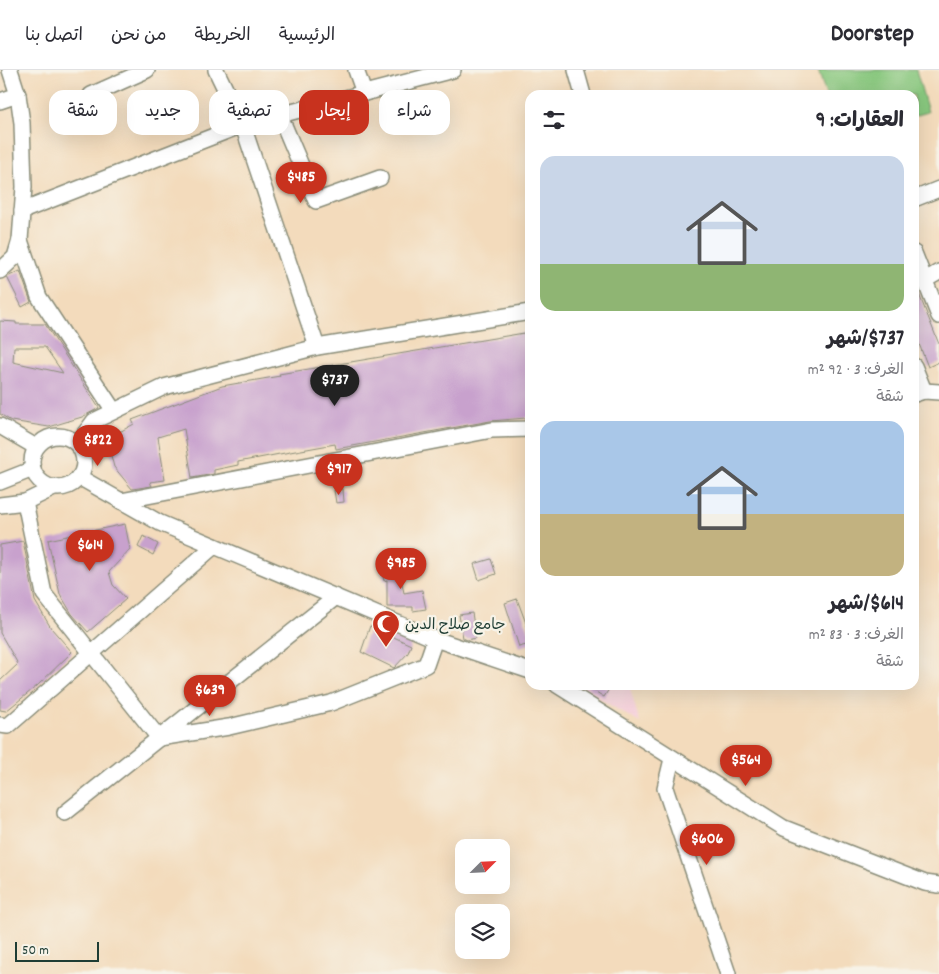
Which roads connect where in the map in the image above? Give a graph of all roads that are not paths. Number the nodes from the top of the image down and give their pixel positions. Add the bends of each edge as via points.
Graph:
1 (10, 70) edge
2 (147, 70) edge
3 (216, 70) edge
4 (356, 70) edge
5 (453, 70) edge
6 (576, 70) edge
7 (415, 75) edge
8 (100, 90) edge
9 (225, 90) edge
10 (363, 90) edge
11 (582, 90) edge
12 (369, 91) edge
13 (18, 95) junction
14 (0, 100) edge
15 (219, 135) edge
16 (245, 135) edge
17 (288, 135) edge
18 (380, 178) dead end
19 (939, 189) edge
20 (919, 197) edge
21 (22, 211) junction
22 (20, 240) junction
23 (919, 269) edge
24 (0, 271) edge
25 (939, 272) edge
26 (924, 280) junction
27 (525, 313) edge
28 (939, 316) edge
29 (317, 347) junction
30 (939, 392) edge
31 (919, 393) edge
32 (114, 411) junction
33 (0, 426) edge
34 (525, 430) edge
35 (77, 444) junction
36 (36, 448) junction
37 (33, 469) junction
38 (79, 477) junction
39 (0, 482) edge
40 (56, 487) junction
41 (121, 501) junction
42 (25, 502) junction
43 (0, 505) edge
44 (214, 546) junction
45 (336, 597) junction
46 (434, 639) junction
47 (91, 653) junction
48 (525, 669) edge
49 (565, 690) edge
50 (0, 725) edge
51 (159, 738) junction
52 (672, 759) junction
53 (65, 813) dead end
54 (939, 885) edge
55 (728, 974) edge

1 - 13 street
2 - 8 street
3 - 9 street
4 - 10 street
5 - 7 street
6 - 11 street
7 - 12 street
13 - 14 street
13 - 21 street via 24,187
15 - 21 street
16 - 29 street
17 - 18 street via 316,201
19 - 20 street
21 - 22 street
22 - 24 street via 15,257
22 - 32 street via 39,297
23 - 26 street
25 - 26 street
26 - 28 street
27 - 29 street
29 - 32 street via 164,386
30 - 31 street
32 - 35 street via 94,421
33 - 36 street
34 - 41 street via 492,430
35 - 36 street via 64,436 56,436
35 - 38 street via 84,460
36 - 37 street via 32,458
37 - 39 street
37 - 40 street via 42,481
38 - 40 street via 65,487
38 - 41 street
40 - 42 street
41 - 44 street via 160,523
42 - 43 street
42 - 47 street via 44,594
44 - 45 street
44 - 47 street
45 - 46 street
45 - 51 street
46 - 48 street
46 - 51 street via 426,664 331,703 230,727
47 - 50 street via 8,726
47 - 51 street
49 - 52 street
51 - 53 street
52 - 54 street via 784,828 925,883
52 - 55 street via 665,788

